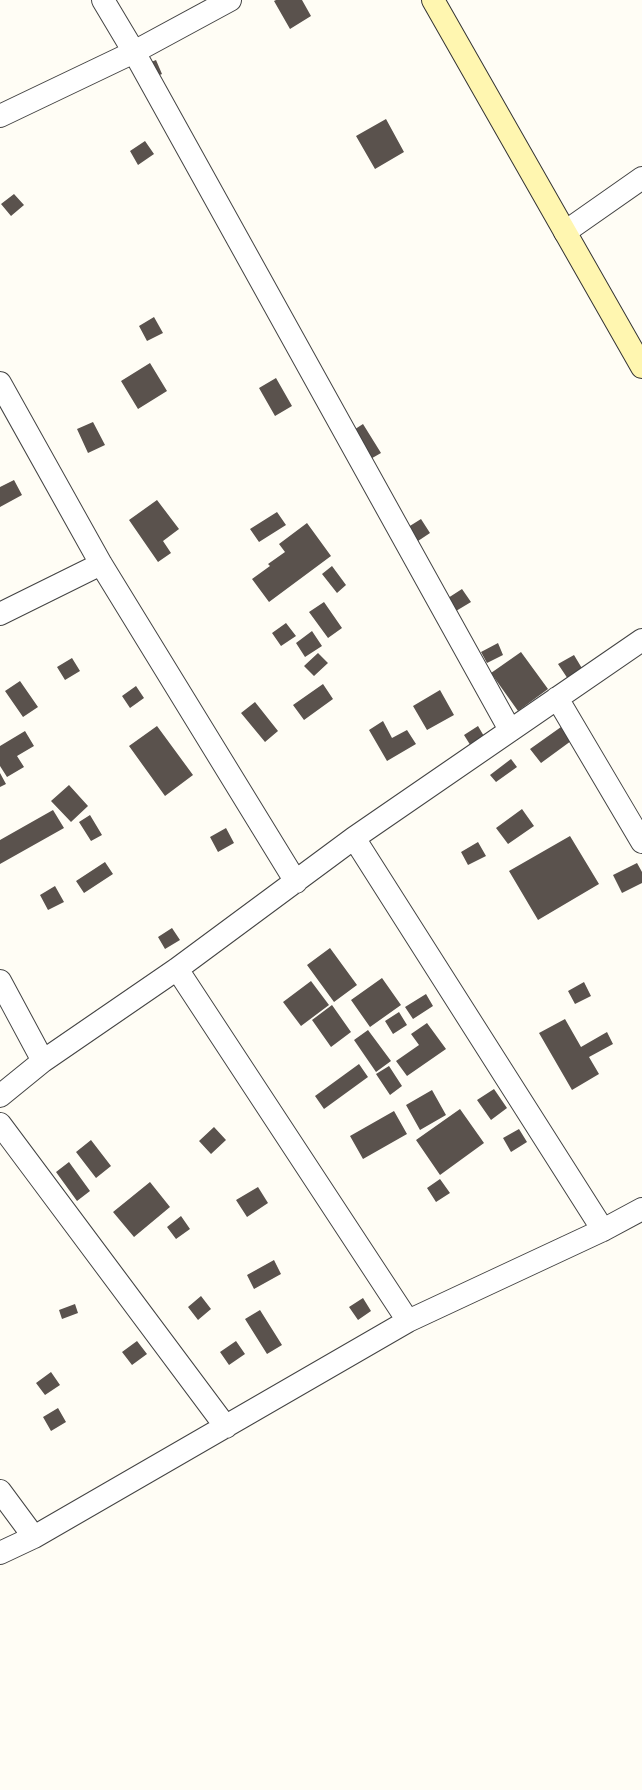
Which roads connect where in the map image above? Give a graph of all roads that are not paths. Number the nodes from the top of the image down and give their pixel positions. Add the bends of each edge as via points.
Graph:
1 (103, 0) edge
2 (230, 0) edge
3 (433, 0) edge
4 (134, 52) junction
5 (0, 116) edge
6 (642, 178) edge
7 (565, 232) junction
8 (642, 367) edge
9 (0, 384) edge
10 (101, 564) junction
11 (0, 614) edge
12 (642, 640) edge
13 (557, 698) junction
14 (510, 730) junction
15 (354, 838) junction
16 (642, 842) edge
17 (296, 882) junction
18 (177, 969) junction
19 (0, 981) edge
20 (43, 1061) junction
21 (0, 1096) edge
22 (0, 1124) edge
23 (642, 1209) edge
24 (603, 1230) junction
25 (408, 1321) junction
26 (226, 1427) junction
27 (0, 1491) edge
28 (34, 1537) junction
29 (0, 1553) edge

1 - 4 street
2 - 4 street
3 - 7 street
4 - 5 street
4 - 14 street
6 - 7 street
7 - 8 street
9 - 10 street
10 - 11 street
10 - 17 street
12 - 13 street
13 - 14 street
13 - 16 street
14 - 15 street
15 - 17 street
15 - 24 street
17 - 18 street
18 - 20 street
18 - 25 street
19 - 20 street
20 - 21 street
22 - 26 street
23 - 24 street
24 - 25 street
25 - 26 street
26 - 28 street
27 - 28 street
28 - 29 street

